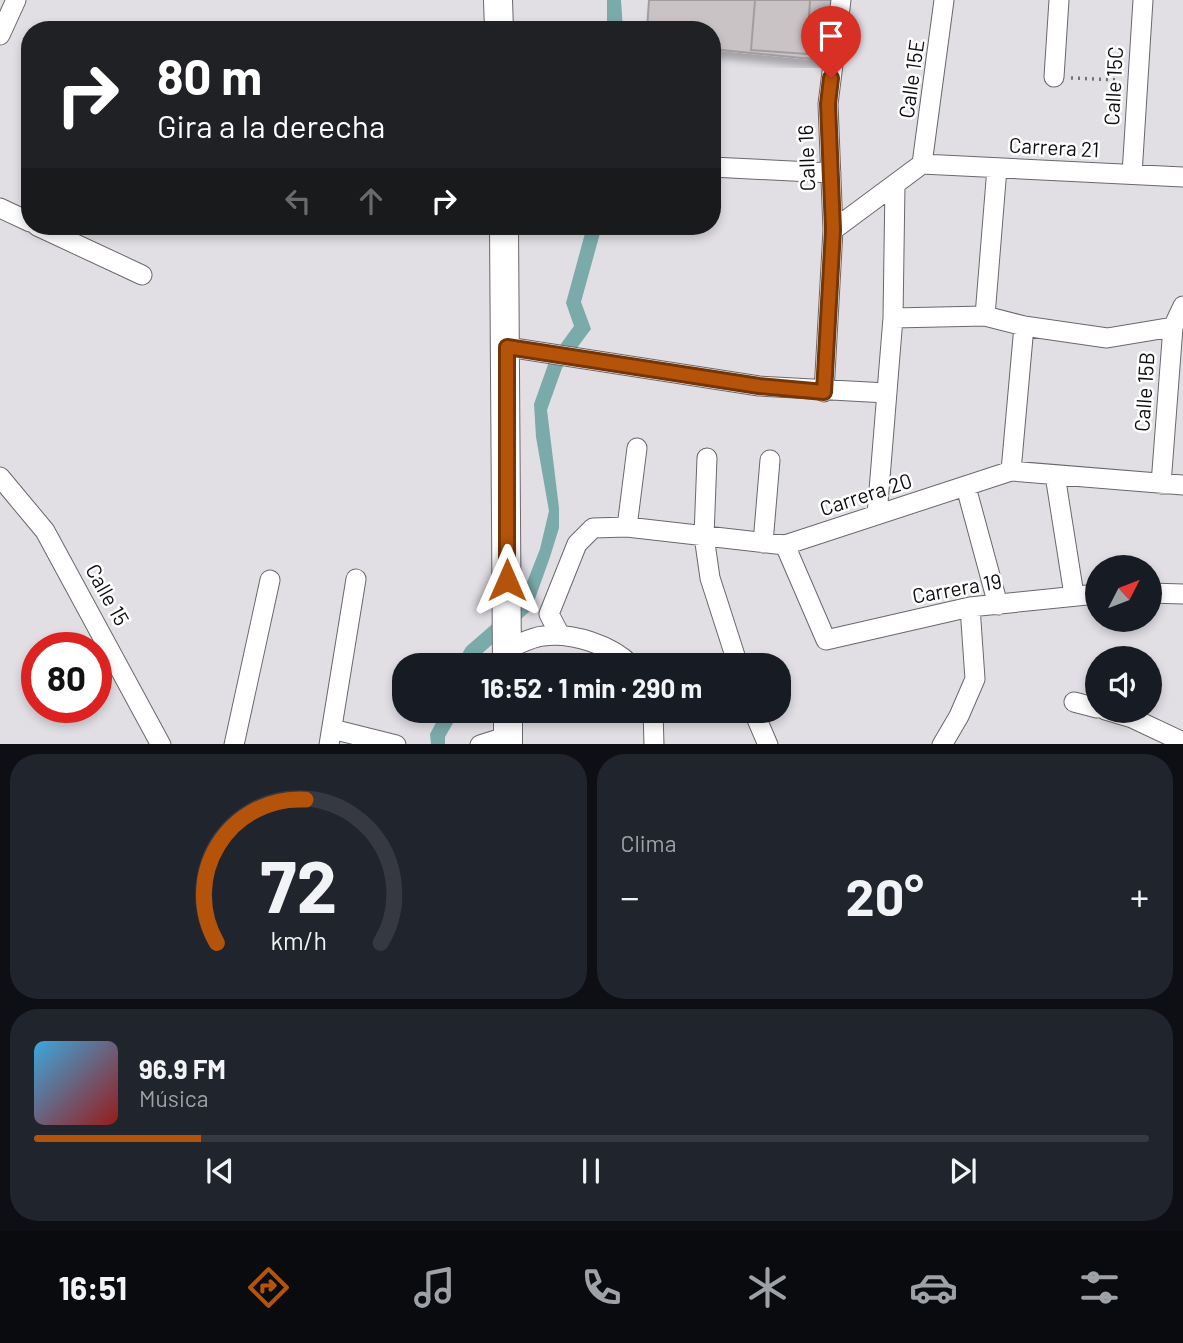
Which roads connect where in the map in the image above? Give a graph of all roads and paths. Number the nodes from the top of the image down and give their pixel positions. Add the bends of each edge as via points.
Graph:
1 (16, 0) edge
2 (498, 0) edge
3 (841, 0) edge
4 (944, 0) edge
5 (1059, 0) edge
6 (1143, 0) edge
7 (499, 21) edge
8 (0, 35) edge
9 (1054, 77) joint
10 (1136, 81) junction
11 (922, 164) junction
12 (721, 167) edge
13 (997, 168) junction
14 (831, 173) junction
15 (1132, 174) junction
16 (1183, 177) edge
17 (895, 184) junction
18 (0, 208) edge
19 (21, 217) edge
20 (833, 230) junction
21 (59, 235) edge
22 (504, 235) edge
23 (142, 275) dead end
24 (1183, 306) edge
25 (985, 316) junction
26 (893, 318) junction
27 (1024, 326) junction
28 (1173, 327) junction
29 (507, 347) junction
30 (824, 392) junction
31 (887, 393) junction
32 (637, 448) dead end
33 (707, 458) dead end
34 (770, 460) dead end
35 (1011, 471) junction
36 (1055, 475) junction
37 (0, 477) edge
38 (1161, 484) junction
39 (1183, 485) edge
40 (966, 487) junction
41 (877, 515) junction
42 (627, 527) junction
43 (705, 536) junction
44 (763, 543) junction
45 (785, 545) junction
46 (356, 579) dead end
47 (270, 580) dead end
48 (1074, 595) junction
49 (1085, 595) edge
50 (998, 604) junction
51 (970, 607) junction
52 (560, 635) junction
53 (507, 653) edge
54 (509, 653) edge
55 (615, 653) edge
56 (734, 653) edge
57 (1074, 702) dead end
58 (1085, 705) edge
59 (653, 723) edge
60 (759, 723) edge
61 (1143, 723) edge
62 (508, 730) edge
63 (331, 737) edge
64 (1183, 742) edge
65 (161, 744) edge
66 (234, 744) edge
67 (396, 744) edge
68 (480, 744) edge
69 (654, 744) edge
70 (768, 744) edge
71 (942, 744) edge

1 - 8 street
2 - 7 highway
3 - 14 street, Calle 16 via 828,104
4 - 11 street, Calle 15E
5 - 9 street
6 - 10 street, Calle 15C
9 - 10 path
10 - 15 street, Calle 15C
11 - 13 street, Carrera 21
11 - 17 street
12 - 14 street
13 - 15 street, Carrera 21
13 - 25 street
14 - 20 street, Calle 16
15 - 16 street, Carrera 21
17 - 20 street
17 - 26 street
18 - 19 street
20 - 30 street, Calle 16
21 - 23 street
22 - 29 highway
24 - 28 street, Calle 15B
25 - 26 street
25 - 27 street
26 - 31 street
27 - 28 street via 1107,338
27 - 35 street
28 - 38 street, Calle 15B
29 - 30 street
29 - 53 highway
30 - 31 street
31 - 41 street
32 - 42 street
33 - 43 street
34 - 44 street
35 - 36 street, Carrera 20
35 - 40 street, Carrera 20
36 - 38 street, Carrera 20
36 - 48 street
37 - 65 street, Calle 15 via 45,531
38 - 39 street, Carrera 20
40 - 41 street, Carrera 20
40 - 50 street
41 - 45 street, Carrera 20
42 - 43 street, Carrera 20
42 - 52 street, Carrera 20 via 593,528 577,544 549,614
43 - 44 street, Carrera 20
43 - 56 street via 710,578
44 - 45 street, Carrera 20
45 - 51 street, Carrera 19 via 826,640
46 - 63 street
47 - 66 street
48 - 49 street, Carrera 19
48 - 50 street, Carrera 19
50 - 51 street, Carrera 19
51 - 71 street via 975,679
52 - 54 street via 541,636
52 - 55 street
57 - 58 street
59 - 69 street
60 - 70 street
61 - 64 street
62 - 68 street
63 - 67 street

